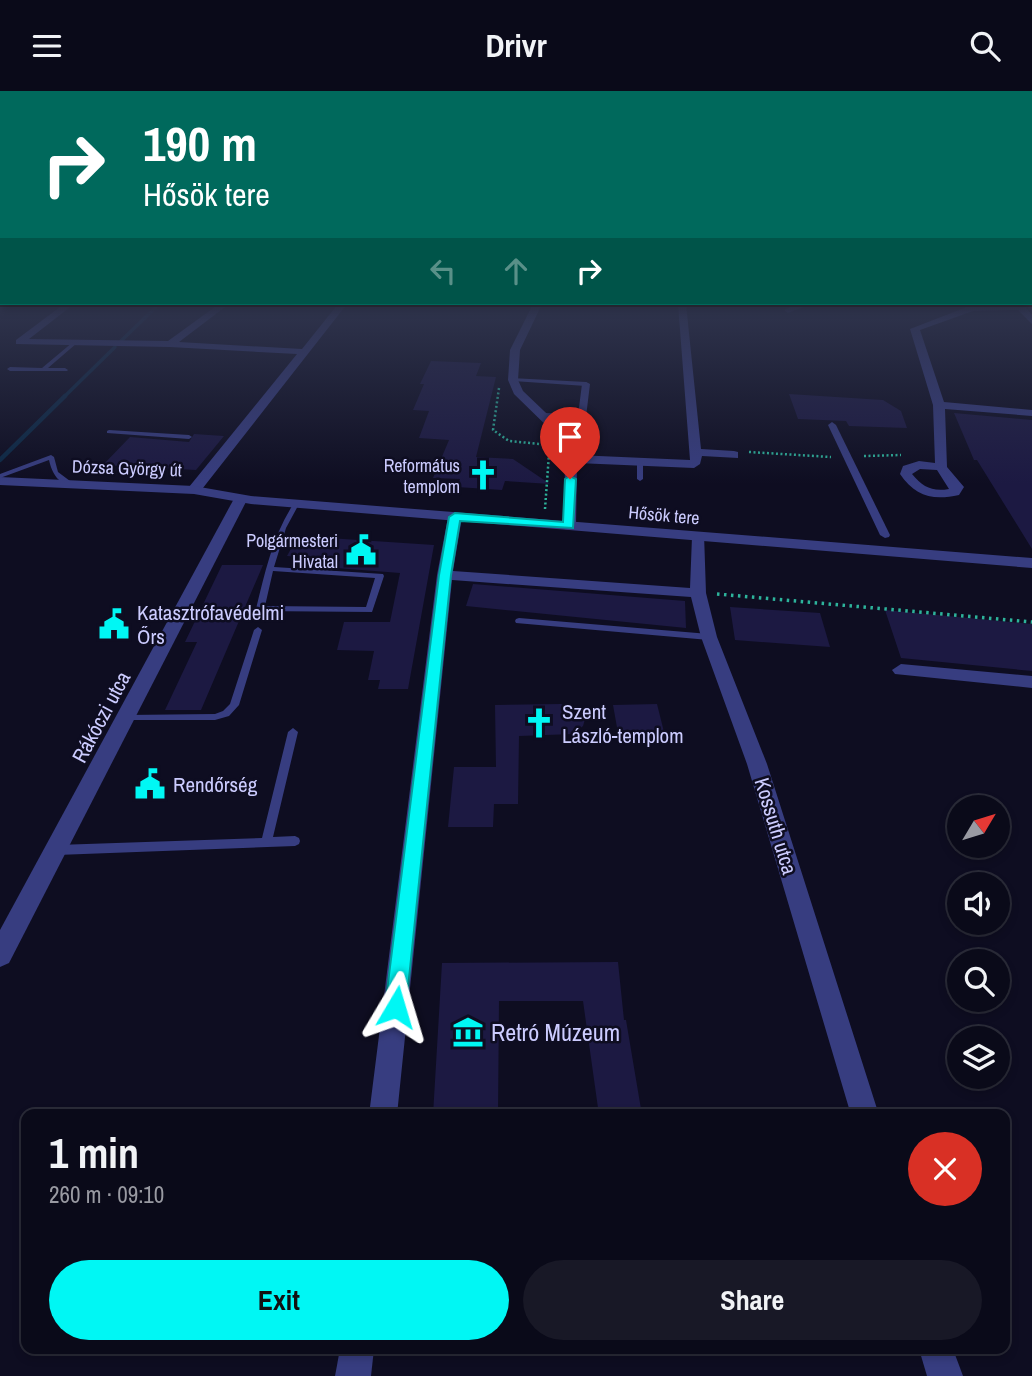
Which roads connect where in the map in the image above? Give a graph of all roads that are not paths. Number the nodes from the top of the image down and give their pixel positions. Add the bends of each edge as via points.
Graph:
1 (50, 364) edge
2 (297, 364) edge
3 (514, 364) edge
4 (688, 364) edge
5 (926, 364) edge
6 (10, 369) dead end
7 (44, 369) junction
8 (65, 370) dead end
9 (513, 379) junction
10 (586, 384) joint
11 (939, 405) junction
12 (1032, 413) edge
13 (541, 415) junction
14 (582, 415) junction
15 (832, 425) dead end
16 (109, 432) dead end
17 (571, 435) dead end
18 (189, 437) dead end
19 (696, 451) junction
20 (739, 453) road end
21 (571, 459) junction
22 (941, 460) road end
23 (640, 463) junction
24 (0, 478) edge
25 (640, 479) dead end
26 (72, 485) junction
27 (194, 490) junction
28 (246, 499) junction
29 (296, 504) junction
30 (455, 517) junction
31 (569, 526) junction
32 (885, 535) dead end
33 (699, 537) junction
34 (1032, 563) edge
35 (270, 569) junction
36 (445, 575) junction
37 (698, 593) junction
38 (519, 621) dead end
39 (258, 631) dead end
40 (709, 637) junction
41 (901, 670) dead end
42 (1030, 686) edge
43 (126, 718) junction
44 (293, 732) dead end
45 (295, 841) dead end
46 (266, 842) junction
47 (56, 850) junction
48 (21, 918) junction
49 (0, 920) edge
50 (0, 955) edge
51 (384, 1109) edge
52 (863, 1109) edge
53 (356, 1354) edge
54 (938, 1354) edge
55 (354, 1376) edge
56 (945, 1376) edge

1 - 7 lane
2 - 27 street
3 - 9 street
4 - 19 street
5 - 11 street
6 - 7 lane
7 - 8 lane
9 - 10 lane
9 - 13 street via 517,392
10 - 14 street
11 - 12 street
11 - 22 street
13 - 14 lane
13 - 21 street via 561,434
14 - 17 street via 580,433
15 - 32 street
16 - 18 lane
19 - 20 street
19 - 23 street via 694,464 686,466
21 - 23 street
21 - 31 street
23 - 25 lane
24 - 26 street, Dózsa György út
24 - 26 lane via 51,457 55,473
26 - 27 street, Dózsa György út
27 - 28 street, Dózsa György út
28 - 29 street, Hősök tere
28 - 43 street, Rákóczi utca
29 - 30 street, Hősök tere
29 - 35 lane via 279,535
30 - 31 street, Hősök tere
30 - 36 street
31 - 33 street, Hősök tere
33 - 34 street, Hősök tere
33 - 37 street, Kossuth utca
35 - 35 lane via 260,609 369,610 380,576
36 - 37 street
36 - 51 street
37 - 40 street, Kossuth utca
38 - 40 lane
39 - 43 lane via 234,705 226,714
40 - 52 street, Kossuth utca via 757,764
41 - 42 street
43 - 47 street, Rákóczi utca
44 - 46 lane
45 - 46 lane
46 - 47 lane
47 - 48 street, Rákóczi utca
48 - 49 lane
48 - 50 street, Rákóczi utca
53 - 55 street
54 - 56 street

